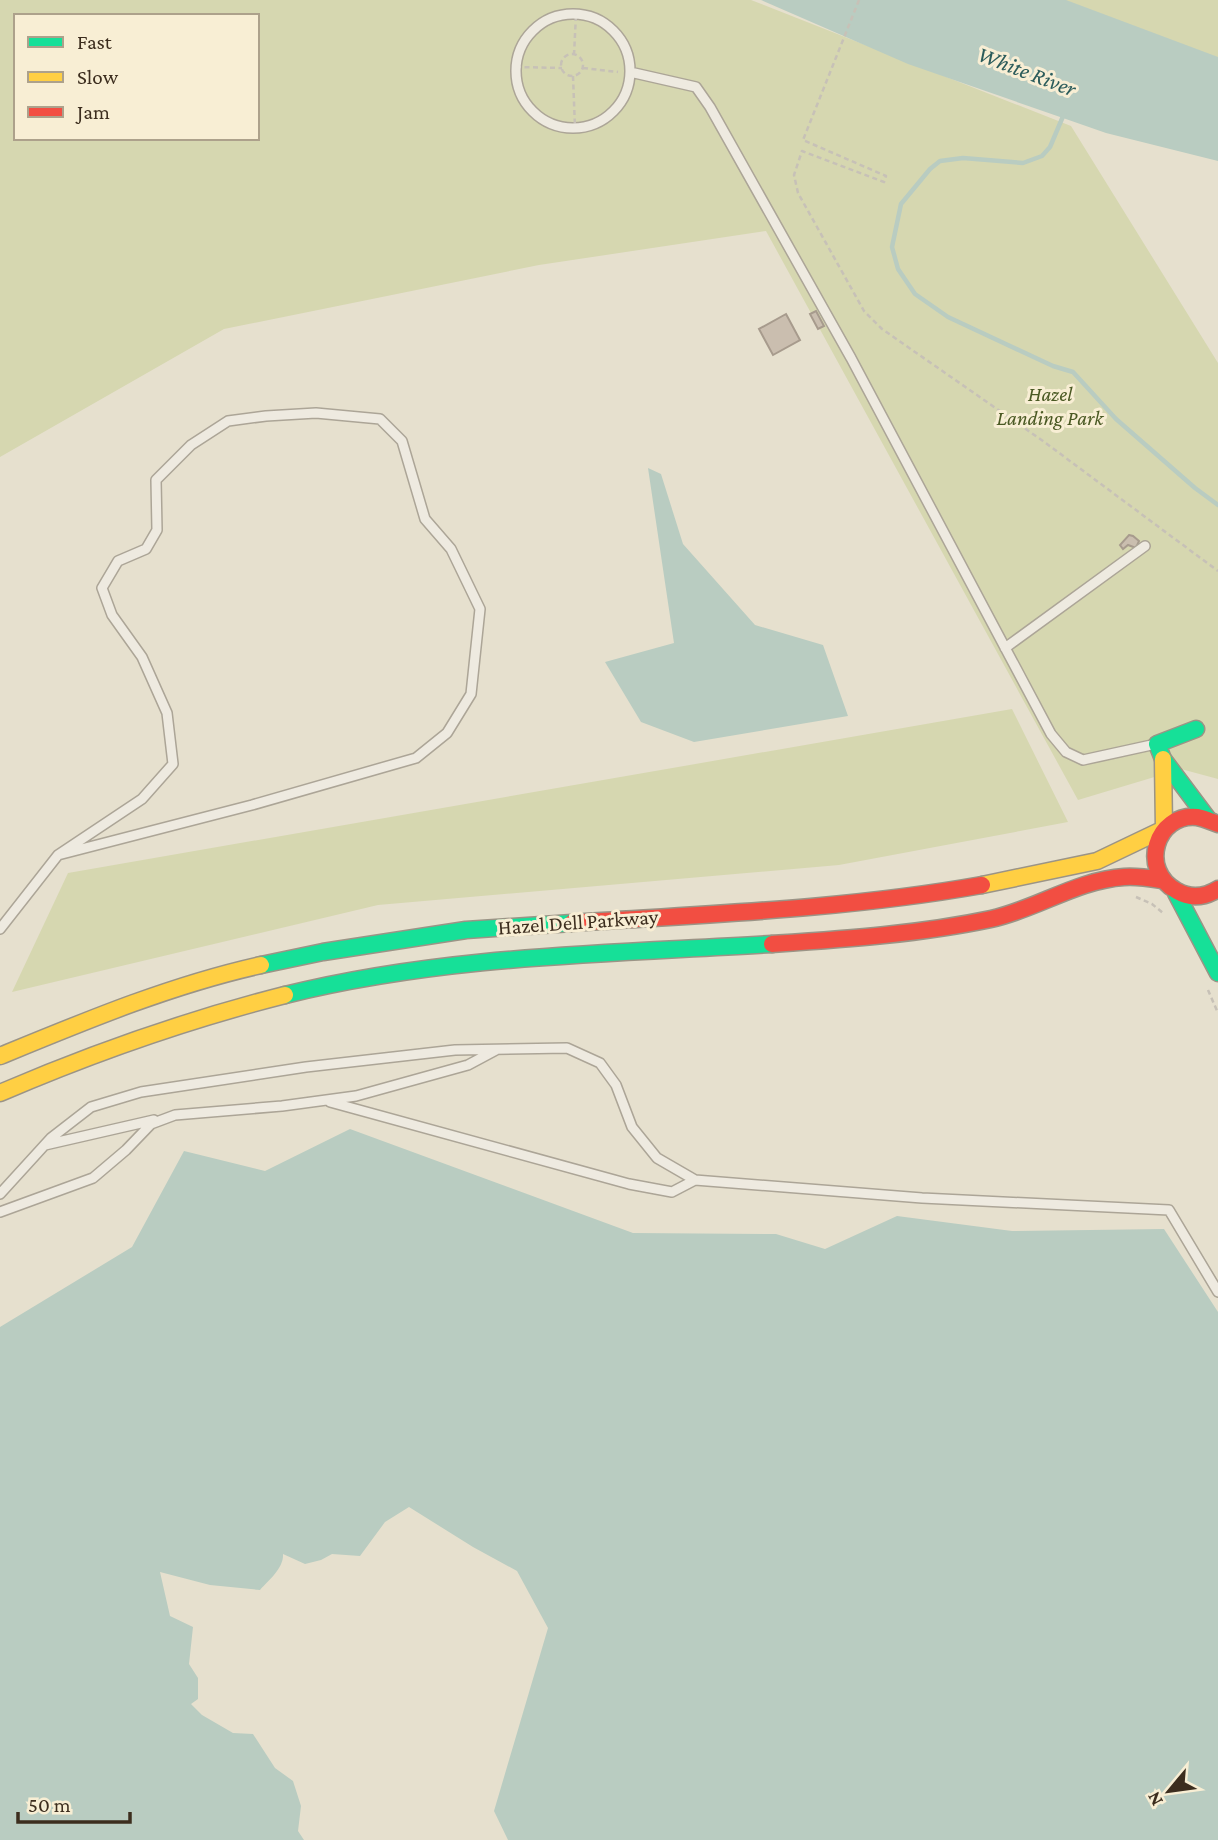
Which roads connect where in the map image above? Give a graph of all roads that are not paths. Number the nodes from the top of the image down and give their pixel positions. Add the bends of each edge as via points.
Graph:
1 (630, 73) junction
2 (1145, 547) dead end
3 (1005, 648) junction
4 (1196, 729) dead end
5 (1160, 751) junction
6 (1215, 822) edge
7 (1164, 829) junction
8 (58, 855) junction
9 (1161, 880) junction
10 (1218, 889) edge
11 (1176, 892) junction
12 (0, 929) edge
13 (1218, 973) edge
14 (498, 1049) junction
15 (0, 1056) edge
16 (0, 1093) edge
17 (325, 1100) junction
18 (175, 1115) junction
19 (44, 1146) junction
20 (695, 1180) junction
21 (0, 1194) edge
22 (0, 1212) edge
23 (1218, 1292) edge

1 - 1 lane via 625,47 610,27 576,14 540,24 523,43 516,67 517,83 532,110 552,123 575,128 607,117 627,90
1 - 3 lane via 685,83 702,96 851,358
2 - 3 lane
3 - 5 lane via 1043,720 1066,752 1083,760
4 - 5 main road
5 - 6 main road
5 - 7 main road
6 - 7 main road, Hazel Dell Parkway via 1198,816 1181,818
7 - 9 main road via 1153,854
7 - 15 main road, Hazel Dell Parkway via 1097,861 925,895 823,907 466,930 323,952 212,976
8 - 8 lane via 142,799 173,764 167,713 142,657 112,615 102,588 118,561 146,549 157,530 156,480 191,445 228,421 316,413 380,419 402,441 425,519 452,549 480,609 471,694 447,733 416,758
8 - 12 lane
9 - 11 main road
9 - 16 main road, Hazel Dell Parkway via 1103,879 1016,913 900,932 489,961 346,982 188,1020
10 - 11 main road via 1195,897
11 - 13 main road
14 - 17 lane via 468,1065
14 - 19 lane via 306,1067 141,1092 91,1107
14 - 20 lane via 567,1048 600,1063 616,1085 632,1126 657,1158
17 - 18 lane
17 - 20 lane via 629,1184 672,1192
18 - 19 lane
18 - 22 lane via 151,1124 93,1178
19 - 21 lane
20 - 23 lane via 922,1198 1169,1210

